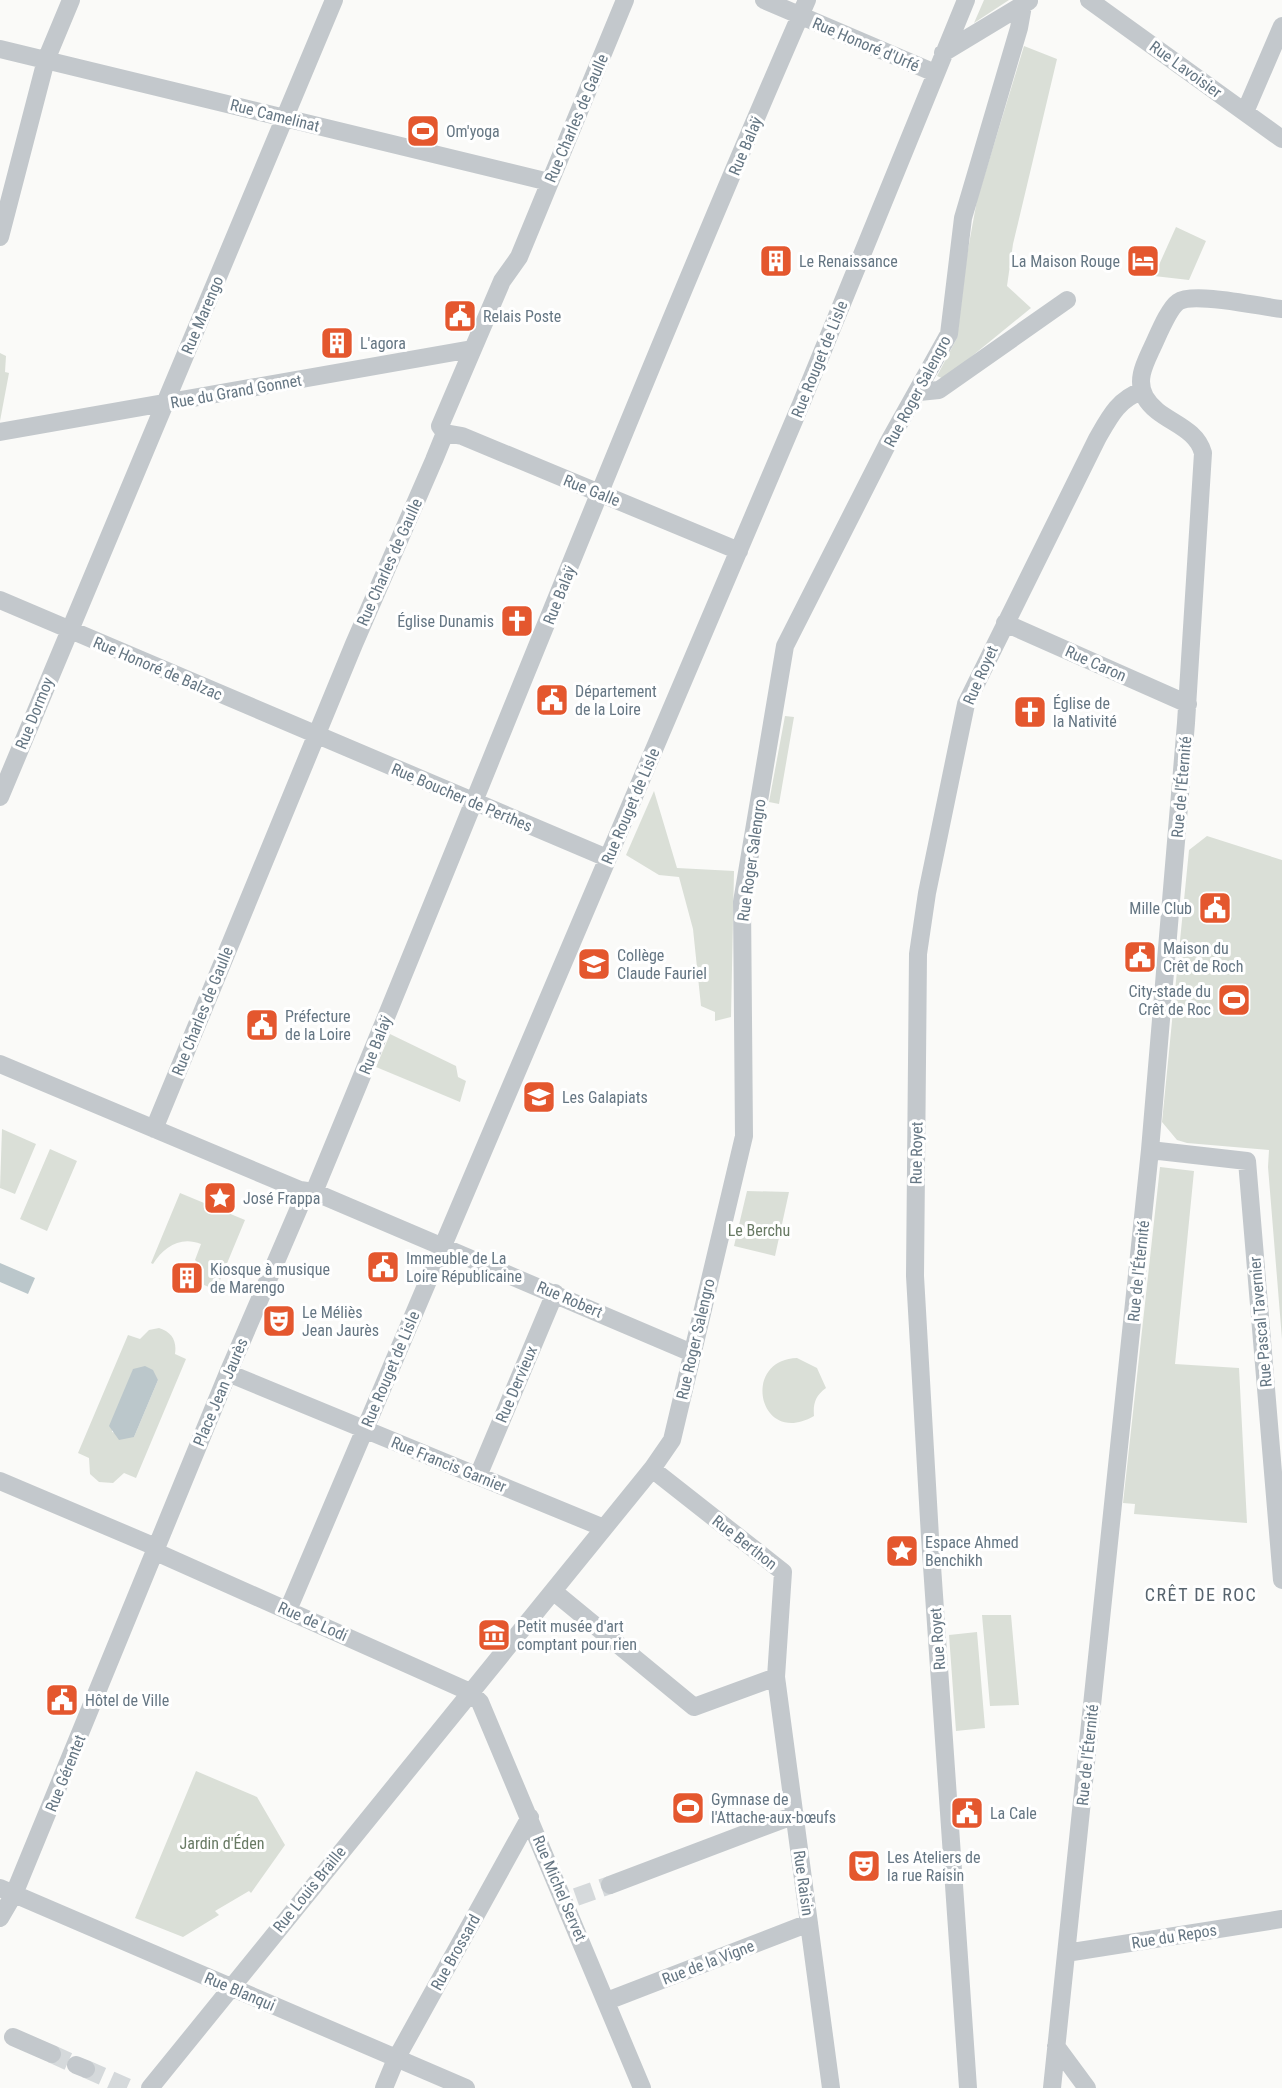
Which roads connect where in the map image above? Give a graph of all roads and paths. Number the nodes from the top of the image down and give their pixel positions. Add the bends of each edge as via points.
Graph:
1 (71, 0) edge
2 (334, 0) edge
3 (625, 0) edge
4 (764, 0) edge
5 (966, 0) edge
6 (1089, 0) edge
7 (1025, 1) edge
8 (803, 8) edge
9 (1282, 26) edge
10 (0, 49) edge
11 (944, 53) junction
12 (46, 60) junction
13 (935, 73) junction
14 (1245, 112) junction
15 (286, 118) junction
16 (1282, 139) edge
17 (549, 182) junction
18 (0, 237) edge
19 (1067, 300) dead end
20 (1282, 309) edge
21 (472, 350) junction
22 (1142, 391) junction
23 (919, 392) junction
24 (164, 403) junction
25 (0, 432) edge
26 (445, 433) junction
27 (600, 493) junction
28 (739, 551) junction
29 (0, 600) edge
30 (1005, 623) junction
31 (68, 629) junction
32 (1188, 704) junction
33 (317, 735) junction
34 (0, 797) edge
35 (476, 802) junction
36 (608, 858) junction
37 (0, 1064) edge
38 (154, 1129) junction
39 (1150, 1150) junction
40 (314, 1192) junction
41 (442, 1245) junction
42 (555, 1293) junction
43 (692, 1353) junction
44 (228, 1373) junction
45 (364, 1429) junction
46 (652, 1469) junction
47 (478, 1476) junction
48 (0, 1481) edge
49 (604, 1528) junction
50 (156, 1552) junction
51 (1282, 1580) edge
52 (553, 1591) junction
53 (288, 1610) junction
54 (776, 1677) junction
55 (470, 1692) junction
56 (795, 1815) junction
57 (530, 1817) junction
58 (609, 1885) tunnel mouth
59 (7, 1891) edge
60 (0, 1918) edge
61 (1282, 1919) edge
62 (809, 1923) junction
63 (1066, 1953) junction
64 (229, 1986) junction
65 (607, 2001) junction
66 (13, 2037) dead end
67 (1056, 2046) junction
68 (52, 2054) tunnel mouth
69 (396, 2059) junction
70 (150, 2088) edge
71 (384, 2088) edge
72 (466, 2088) edge
73 (642, 2088) edge
74 (831, 2088) edge
75 (968, 2088) edge
76 (1052, 2088) edge
77 (1087, 2088) edge

1 - 12 street
2 - 15 street, Rue Marengo
3 - 17 street, Rue Charles de Gaulle
4 - 8 street, Rue Honoré d'Urfé
5 - 11 street, Rue Rouget de Lisle
6 - 14 street, Rue Lavoisier
7 - 11 street
7 - 23 street, Rue Roger Salengro via 963,218 949,334
8 - 13 street, Rue Honoré d'Urfé
8 - 27 street, Rue Balaÿ
9 - 14 street
10 - 12 street, Rue Camelinat
11 - 13 street, Rue Rouget de Lisle
12 - 15 street, Rue Camelinat
12 - 18 street
13 - 28 street, Rue Rouget de Lisle
14 - 16 street, Rue Lavoisier
15 - 17 street, Rue Camelinat
15 - 24 street, Rue Marengo
17 - 21 street, Rue Charles de Gaulle via 519,257 502,281
19 - 23 street via 939,390
20 - 22 street via 1184,299 1175,305 1144,363
21 - 24 street, Rue du Grand Gonnet
21 - 26 street, Rue Charles de Gaulle via 440,426
22 - 30 street, Rue Royet via 1119,403 1106,424
22 - 32 street, Rue de l'Éternité via 1154,407 1193,434 1203,453
23 - 43 street, Rue Roger Salengro via 887,446 785,646 742,902 744,1136
24 - 25 street, Rue du Grand Gonnet
24 - 31 street, Rue Marengo
26 - 27 street, Rue Galle via 462,436
26 - 33 street, Rue Charles de Gaulle
27 - 28 street, Rue Galle
27 - 35 street, Rue Balaÿ
28 - 36 street, Rue Rouget de Lisle
29 - 31 street, Rue Honoré de Balzac
30 - 32 street, Rue Caron
30 - 75 street, Rue Royet via 966,704 918,954 915,1276
31 - 33 street, Rue Honoré de Balzac
31 - 34 street, Rue Dormoy
32 - 39 street, Rue de l'Éternité
33 - 35 street, Rue Boucher de Perthes
33 - 38 street, Rue Charles de Gaulle
35 - 36 street, Rue Boucher de Perthes
35 - 40 street, Rue Balaÿ
36 - 41 street, Rue Rouget de Lisle
37 - 38 street
38 - 40 street via 300,1190
39 - 51 street, Rue Pascal Tavernier via 1246,1161
39 - 63 street, Rue de l'Éternité
40 - 41 street, Rue Robert
40 - 44 street, Place Jean Jaurès via 302,1201
41 - 42 street, Rue Robert
41 - 45 street, Rue Rouget de Lisle
42 - 43 street, Rue Robert
42 - 47 street, Rue Dervieux
43 - 46 street, Rue Roger Salengro via 672,1440
44 - 45 street, Rue Francis Garnier
44 - 50 street, Place Jean Jaurès
45 - 47 street, Rue Francis Garnier
45 - 53 street, Rue Rouget de Lisle
46 - 49 street, Rue Roger Salengro
46 - 54 street, Rue Berthon via 783,1572
47 - 49 street, Rue Francis Garnier
48 - 50 street via 151,1545
49 - 52 street, Rue Roger Salengro
50 - 53 street, Rue de Lodi
50 - 59 street, Rue Gérentet
52 - 54 street via 694,1707
52 - 55 street, Rue Roger Salengro
53 - 55 street, Rue de Lodi
54 - 56 street, Rue Raisin
55 - 57 street, Rue Michel Servet via 480,1702
55 - 64 street, Rue Louis Braille
56 - 58 street
56 - 62 street, Rue Raisin
57 - 65 street, Rue Michel Servet via 571,1899
57 - 69 street, Rue Brossard
59 - 60 street, Rue Gérentet
59 - 64 street, Rue Blanqui
61 - 63 street, Rue du Repos
62 - 65 street, Rue de la Vigne
62 - 74 street, Rue Raisin
63 - 67 street, Rue de l'Éternité
64 - 69 street, Rue Blanqui
64 - 70 street, Rue Louis Braille
65 - 73 street, Rue Michel Servet
66 - 68 street
67 - 76 street, Rue de l'Éternité
67 - 77 street
69 - 71 street, Rue Brossard
69 - 72 street, Rue Blanqui

